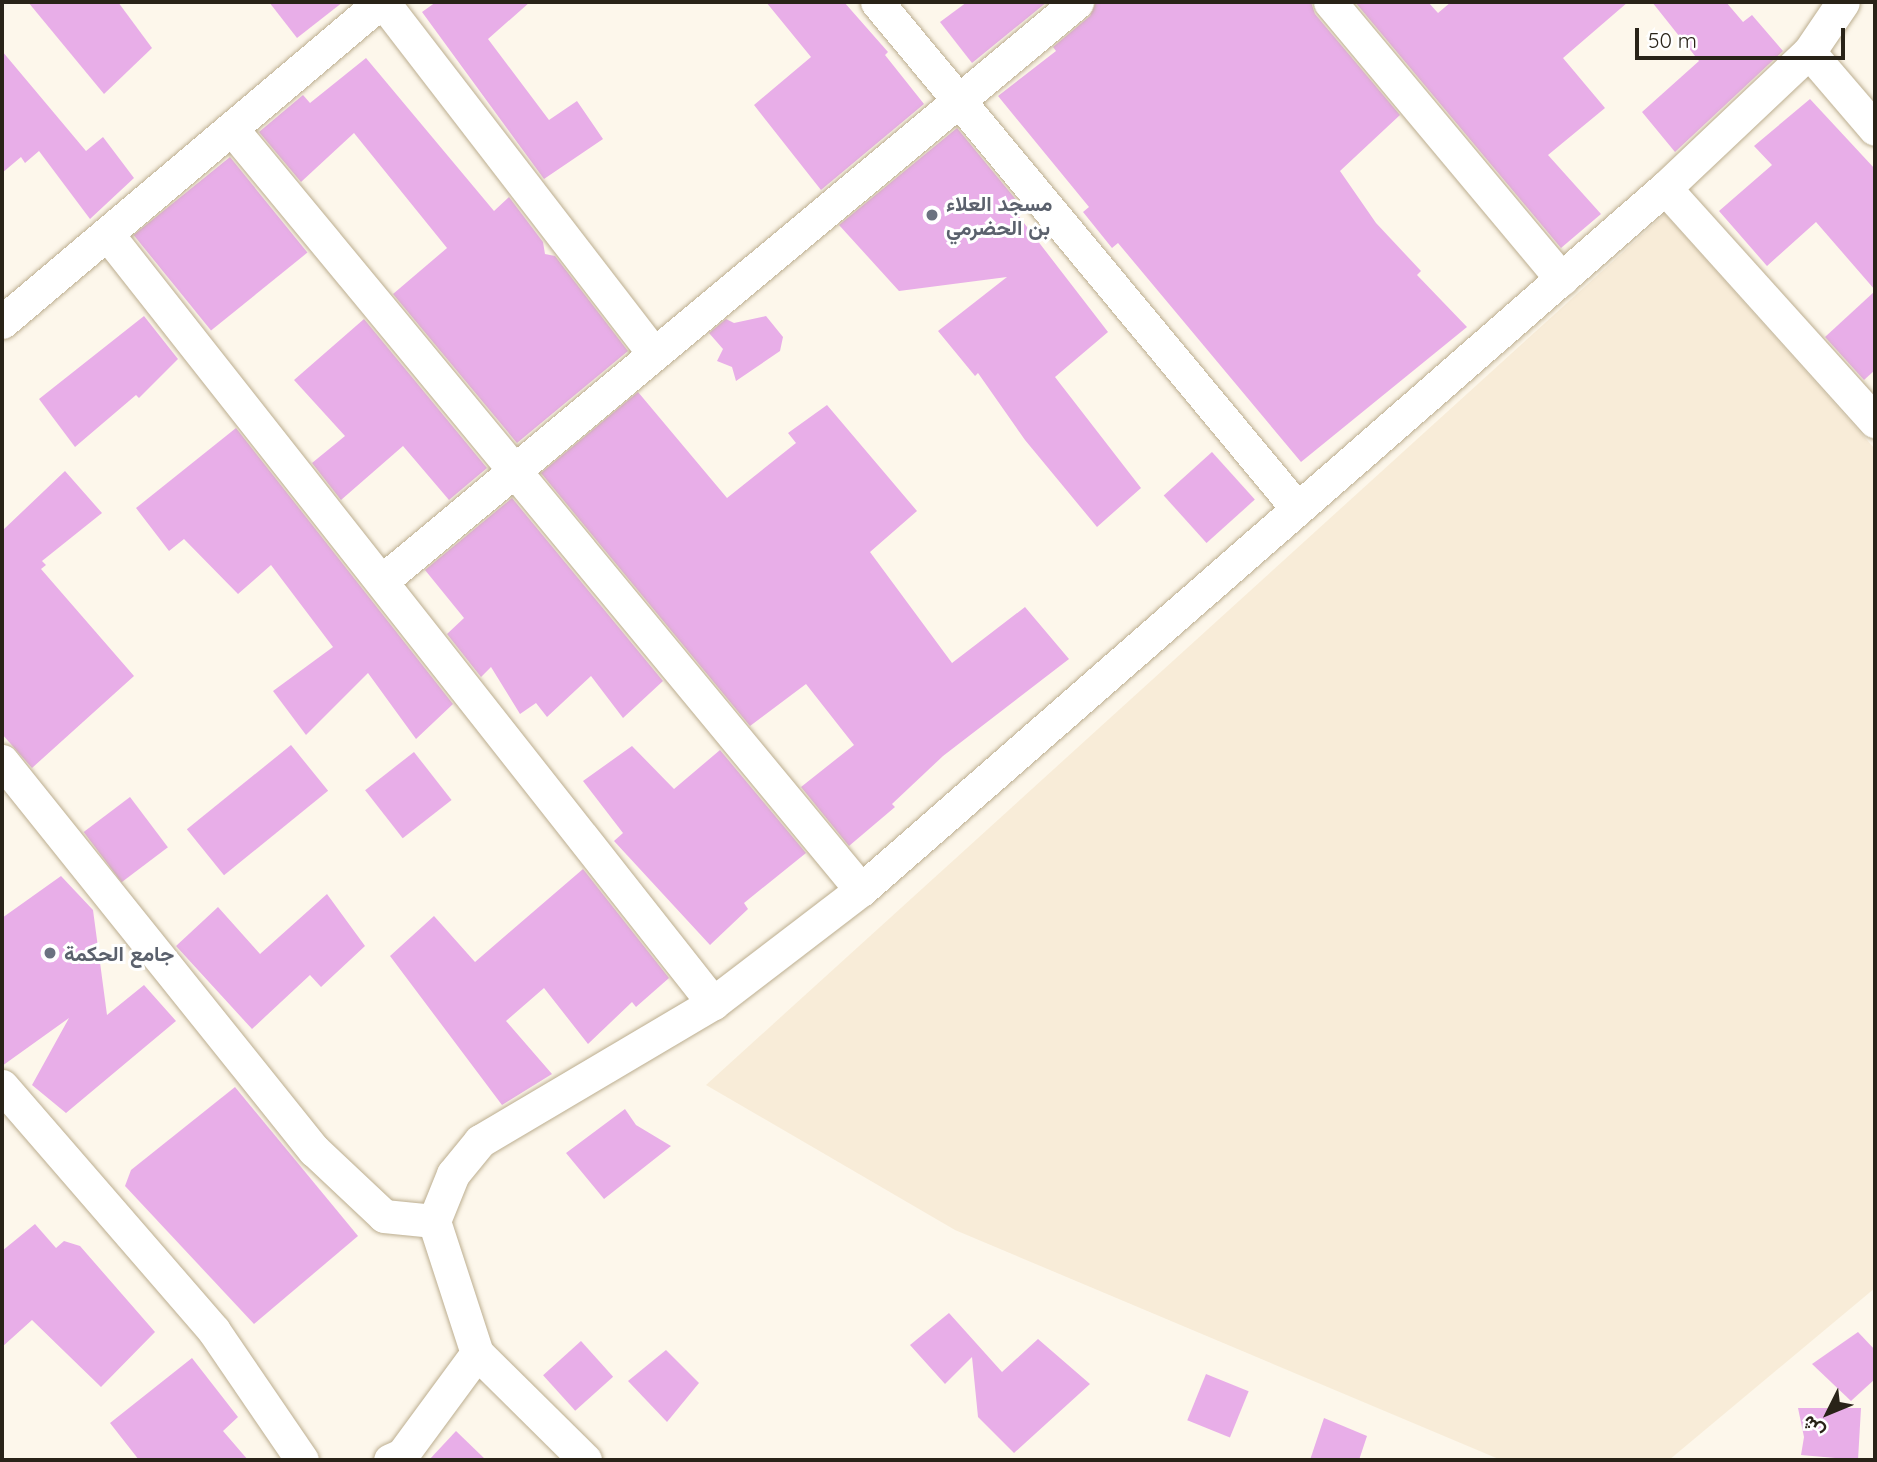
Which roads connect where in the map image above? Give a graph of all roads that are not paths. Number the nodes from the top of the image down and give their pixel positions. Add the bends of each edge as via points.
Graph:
1 (381, 2) edge
2 (877, 2) edge
3 (1077, 2) edge
4 (1330, 2) edge
5 (1843, 2) edge
6 (1809, 52) junction
7 (956, 99) junction
8 (232, 129) junction
9 (1875, 129) edge
10 (1665, 188) junction
11 (108, 236) junction
12 (1562, 279) junction
13 (2, 322) edge
14 (652, 351) junction
15 (1875, 421) edge
16 (514, 468) junction
17 (1297, 508) junction
18 (383, 580) junction
19 (2, 761) edge
20 (860, 890) junction
21 (713, 1003) junction
22 (2, 1086) edge
23 (434, 1221) junction
24 (477, 1353) junction
25 (302, 1460) edge
26 (390, 1460) edge
27 (586, 1460) edge

1 - 8 street
1 - 14 street
2 - 7 street
3 - 7 street
4 - 12 street
5 - 6 street
6 - 9 street
6 - 10 street
7 - 14 street
7 - 17 street
8 - 11 street
8 - 16 street
10 - 12 street
10 - 15 street
11 - 13 street
11 - 18 street
12 - 17 street
14 - 16 street
16 - 18 street
16 - 20 street
17 - 20 street
18 - 21 street
19 - 23 street via 314,1150 384,1216
20 - 21 street
21 - 23 street via 480,1141 453,1174
22 - 25 street via 214,1331
23 - 24 street
24 - 26 street via 402,1455
24 - 27 street

